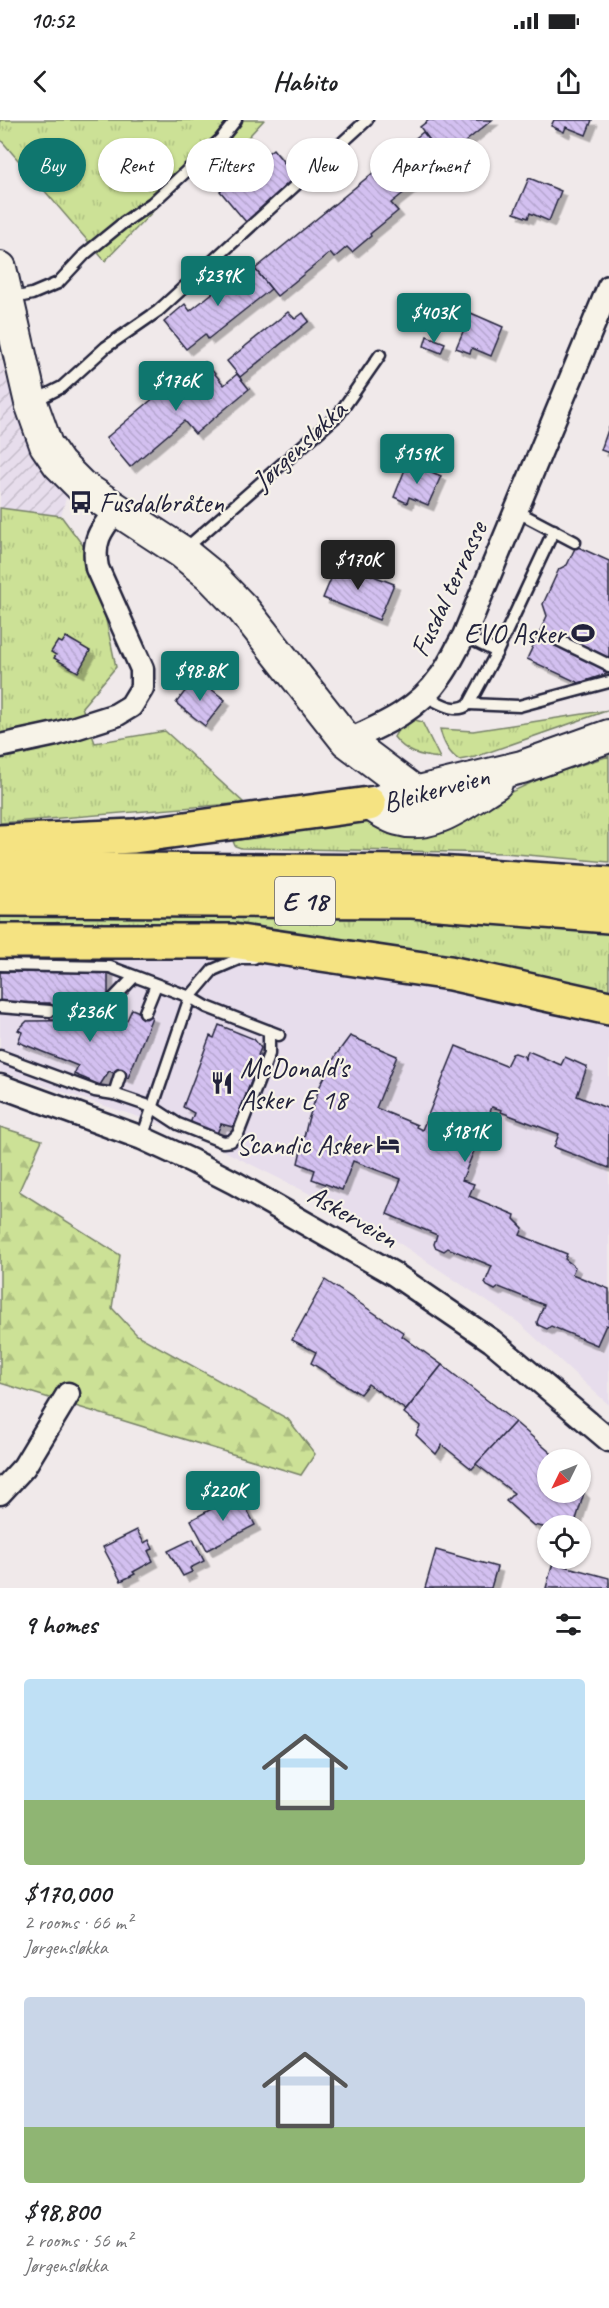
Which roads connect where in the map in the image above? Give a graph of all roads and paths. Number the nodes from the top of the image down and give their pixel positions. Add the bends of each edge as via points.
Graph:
1 (367, 120) edge
2 (237, 121) edge
3 (0, 268) edge
4 (609, 287) edge
5 (9, 299) junction
6 (380, 355) dead end
7 (31, 403) junction
8 (116, 510) junction
9 (516, 511) junction
10 (554, 530) junction
11 (575, 542) dead end
12 (182, 552) junction
13 (464, 636) junction
14 (558, 640) dead end
15 (497, 652) junction
16 (609, 667) edge
17 (609, 682) edge
18 (425, 696) junction
19 (470, 704) junction
20 (609, 736) edge
21 (347, 741) junction
22 (0, 746) edge
23 (522, 766) junction
24 (416, 793) junction
25 (369, 804) junction
26 (0, 842) edge
27 (0, 869) edge
28 (609, 884) edge
29 (0, 899) edge
30 (609, 916) edge
31 (0, 941) edge
32 (338, 958) junction
33 (0, 965) edge
34 (134, 977) junction
35 (156, 985) junction
36 (190, 997) junction
37 (0, 1007) edge
38 (609, 1008) edge
39 (50, 1011) dead end
40 (94, 1011) dead end
41 (145, 1011) dead end
42 (0, 1056) edge
43 (120, 1075) dead end
44 (0, 1086) edge
45 (114, 1094) junction
46 (152, 1107) junction
47 (142, 1138) junction
48 (68, 1394) dead end
49 (609, 1440) edge
50 (0, 1493) edge

1 - 7 lane via 158,311 106,346 62,387
2 - 5 lane via 152,203 85,254 58,283
3 - 5 street
4 - 9 street, Fusdal terrasse
5 - 7 street
6 - 12 lane, Jørgensløkka via 339,414
7 - 8 street via 46,445 59,464 81,486
8 - 12 street
8 - 22 street via 100,531 94,550 97,568 142,669 142,688 131,706 116,715
9 - 10 lane
9 - 13 street, Fusdal terrasse
10 - 11 lane
10 - 15 lane
12 - 21 street via 243,609
13 - 15 lane
13 - 18 street, Fusdal terrasse via 441,677
14 - 16 lane
15 - 19 lane
17 - 19 lane via 519,706
18 - 19 lane via 452,708 463,709
18 - 21 street, Fusdal terrasse via 399,717
20 - 23 street, Bleikerveien
21 - 24 street
21 - 25 street
23 - 24 street, Bleikerveien
23 - 25 street, Bleikerveien via 452,810 424,821 397,819
24 - 25 street, Bleikerveien
25 - 26 highway via 134,836
27 - 28 highway, E 18 via 408,872
29 - 30 highway, E 18 via 412,902
31 - 32 highway, E 18 via 233,941
32 - 36 lane via 241,958 213,970
32 - 38 highway, E 18 via 450,973
33 - 34 lane via 104,966
34 - 35 lane
34 - 40 lane via 113,999
35 - 36 lane
35 - 41 lane
36 - 46 lane
36 - 46 lane via 274,1033 268,1054 238,1134 231,1141 223,1142 178,1124
37 - 39 lane
42 - 45 lane via 95,1091
43 - 45 lane
44 - 47 street, Askerveien
45 - 46 lane
46 - 47 lane
47 - 49 street, Askerveien via 236,1183 394,1274 492,1341
48 - 50 street via 24,1467

